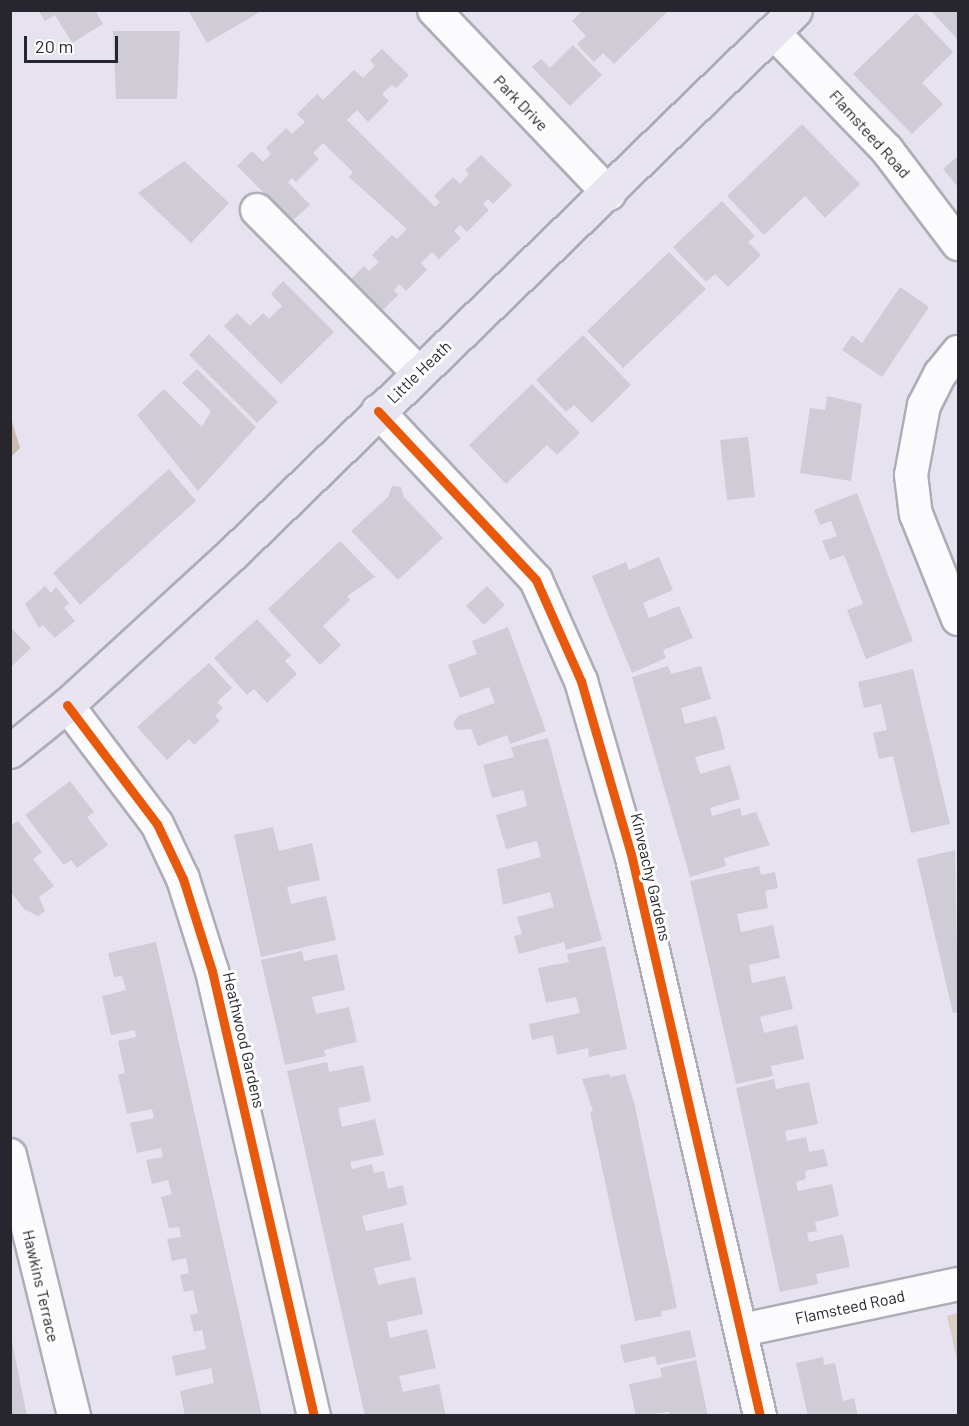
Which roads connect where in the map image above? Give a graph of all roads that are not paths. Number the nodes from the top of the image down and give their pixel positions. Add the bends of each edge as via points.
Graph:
1 (434, 10) edge
2 (784, 21) edge
3 (609, 194) junction
4 (257, 210) dead end
5 (958, 244) edge
6 (958, 352) edge
7 (418, 372) junction
8 (378, 411) junction
9 (958, 619) edge
10 (67, 705) junction
11 (10, 751) edge
12 (10, 1155) edge
13 (958, 1284) edge
14 (742, 1330) junction
15 (74, 1416) edge
16 (314, 1416) edge
17 (760, 1416) edge

1 - 3 street, Park Drive
2 - 3 main road, Little Heath
2 - 5 street, Flamsteed Road
3 - 7 main road, Little Heath
4 - 7 street
6 - 9 street via 940,374 924,405 911,475 916,514
7 - 8 main road, Little Heath
8 - 10 main road, Little Heath via 233,553
8 - 14 street, Kinveachy Gardens via 536,580 581,681 631,854
10 - 11 main road, Little Heath
10 - 16 street, Heathwood Gardens via 157,824 183,879 212,971
12 - 15 street, Hawkins Terrace
13 - 14 street, Flamsteed Road
14 - 17 street, Kinveachy Gardens

